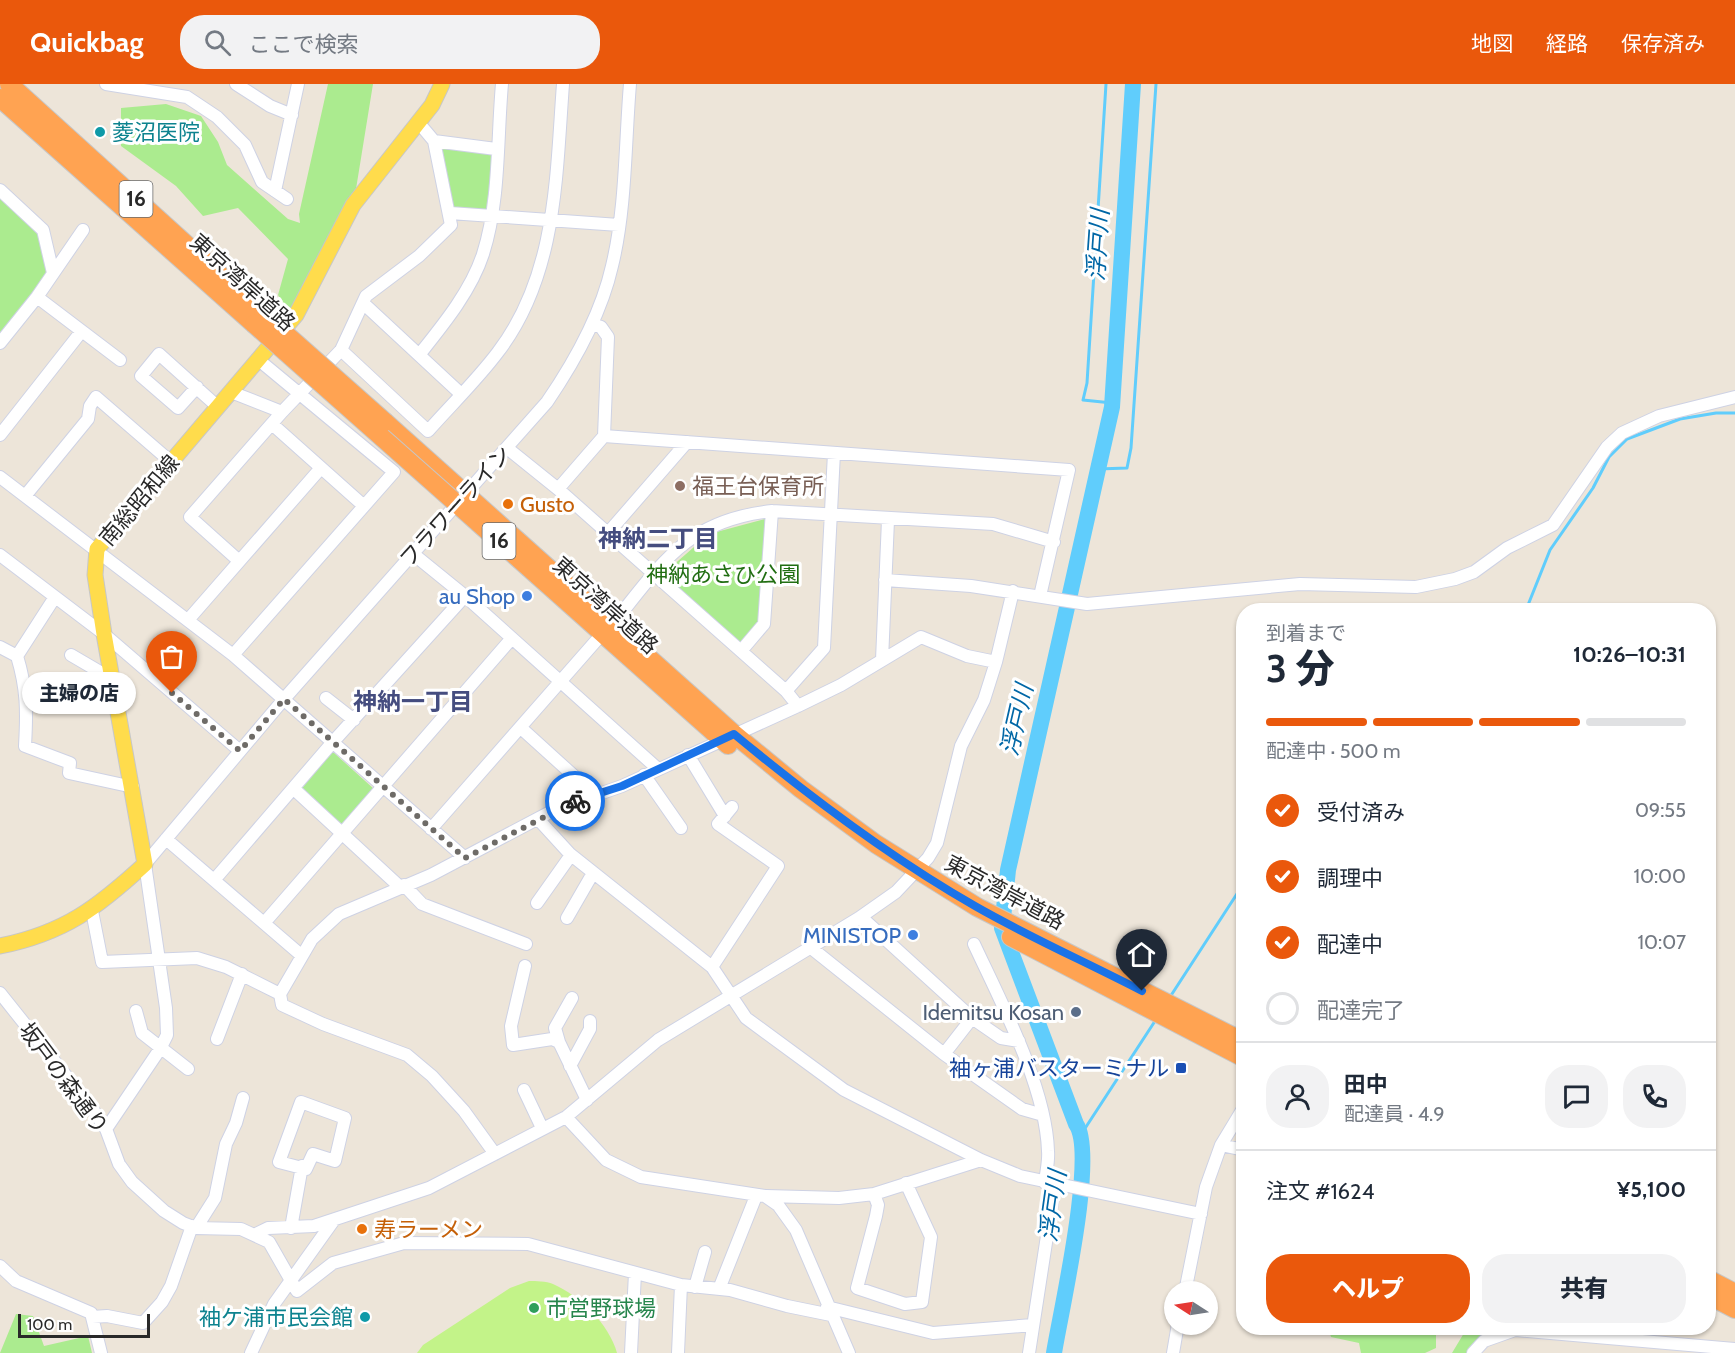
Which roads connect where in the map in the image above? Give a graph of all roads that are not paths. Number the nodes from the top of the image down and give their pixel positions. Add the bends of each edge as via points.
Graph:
1 (9, 84) edge
2 (106, 84) edge
3 (236, 84) edge
4 (298, 84) edge
5 (442, 84) edge
6 (502, 84) edge
7 (563, 84) edge
8 (630, 84) edge
9 (160, 88) edge
10 (0, 98) edge
11 (292, 115) junction
12 (418, 122) junction
13 (434, 141) junction
14 (496, 149) junction
15 (0, 190) edge
16 (275, 191) junction
17 (287, 199) dead end
18 (450, 213) junction
19 (492, 215) junction
20 (552, 220) junction
21 (619, 225) junction
22 (83, 230) dead end
23 (53, 273) junction
24 (37, 297) junction
25 (363, 303) junction
26 (258, 319) junction
27 (592, 324) junction
28 (81, 332) junction
29 (0, 343) edge
30 (341, 350) junction
31 (419, 355) junction
32 (120, 360) dead end
33 (260, 361) junction
34 (197, 387) junction
35 (231, 392) junction
36 (301, 393) junction
37 (461, 394) junction
38 (1735, 397) edge
39 (218, 407) junction
40 (282, 412) junction
41 (272, 423) junction
42 (0, 435) edge
43 (604, 436) junction
44 (687, 442) junction
45 (507, 448) junction
46 (834, 453) junction
47 (170, 461) junction
48 (320, 469) junction
49 (0, 477) edge
50 (558, 489) junction
51 (25, 496) junction
52 (461, 498) junction
53 (364, 506) junction
54 (772, 511) junction
55 (829, 514) junction
56 (888, 520) junction
57 (608, 533) junction
58 (1054, 542) junction
59 (97, 549) junction
60 (412, 553) junction
61 (0, 555) edge
62 (238, 560) junction
63 (654, 573) junction
64 (885, 580) junction
65 (1012, 591) junction
66 (465, 596) junction
67 (55, 597) junction
68 (1043, 597) junction
69 (188, 620) junction
70 (607, 629) junction
71 (104, 634) junction
72 (512, 638) junction
73 (0, 647) edge
74 (741, 651) junction
75 (71, 655) dead end
76 (17, 656) junction
77 (233, 656) junction
78 (882, 660) junction
79 (996, 662) junction
80 (112, 679) junction
81 (561, 682) junction
82 (786, 691) junction
83 (327, 698) dead end
84 (284, 699) junction
85 (798, 706) junction
86 (354, 720) junction
87 (521, 728) junction
88 (728, 737) junction
89 (332, 743) junction
90 (240, 751) junction
91 (688, 755) junction
92 (658, 769) junction
93 (644, 776) junction
94 (382, 786) junction
95 (133, 787) junction
96 (294, 789) junction
97 (594, 795) junction
98 (538, 819) junction
99 (681, 828) dead end
100 (431, 829) junction
101 (340, 833) junction
102 (166, 839) junction
103 (571, 855) junction
104 (465, 858) junction
105 (145, 864) junction
106 (593, 873) junction
107 (913, 875) junction
108 (215, 879) junction
109 (402, 886) junction
110 (537, 903) dead end
111 (92, 911) junction
112 (861, 917) junction
113 (567, 918) dead end
114 (265, 922) junction
115 (526, 944) dead end
116 (974, 944) dead end
117 (0, 946) edge
118 (810, 947) junction
119 (301, 955) junction
120 (161, 960) junction
121 (525, 966) dead end
122 (712, 968) junction
123 (242, 974) junction
124 (0, 993) edge
125 (280, 994) junction
126 (730, 994) junction
127 (572, 998) dead end
128 (136, 1011) dead end
129 (972, 1018) junction
130 (590, 1021) dead end
131 (1236, 1038) edge
132 (217, 1039) dead end
133 (1019, 1041) junction
134 (559, 1042) junction
135 (160, 1049) junction
136 (944, 1054) junction
137 (1236, 1054) edge
138 (570, 1066) junction
139 (188, 1070) dead end
140 (524, 1090) dead end
141 (243, 1098) dead end
142 (587, 1100) junction
143 (1043, 1115) junction
144 (566, 1117) junction
145 (1236, 1120) edge
146 (542, 1128) junction
147 (106, 1129) junction
148 (1221, 1145) junction
149 (1236, 1148) edge
150 (495, 1154) junction
151 (981, 1160) junction
152 (302, 1166) junction
153 (1048, 1183) junction
154 (906, 1184) junction
155 (874, 1194) junction
156 (761, 1196) junction
157 (1201, 1214) junction
158 (334, 1220) junction
159 (194, 1227) junction
160 (291, 1228) junction
161 (255, 1234) junction
162 (705, 1252) dead end
163 (0, 1266) edge
164 (635, 1273) junction
165 (290, 1280) junction
166 (1187, 1281) edge
167 (1716, 1283) edge
168 (681, 1285) junction
169 (695, 1287) junction
170 (719, 1289) junction
171 (1735, 1293) edge
172 (1716, 1299) edge
173 (1735, 1309) edge
174 (829, 1311) junction
175 (92, 1317) junction
176 (1033, 1325) junction
177 (1176, 1335) edge
178 (1501, 1335) edge
179 (1573, 1335) edge
180 (1735, 1349) edge
181 (101, 1353) edge
182 (251, 1353) edge
183 (631, 1353) edge
184 (678, 1353) edge
185 (849, 1353) edge
186 (1029, 1353) edge
187 (1173, 1353) edge
188 (1473, 1353) edge

1 - 26 highway, 東京湾岸道路 / 16
2 - 9 street
3 - 11 street
4 - 11 street
5 - 12 main road, 南総昭和線
6 - 14 street
7 - 20 street
8 - 21 street, フラワーライン
9 - 16 street via 187,97 217,117 245,145 262,182
10 - 26 highway, 東京湾岸道路 / 16
11 - 16 street
12 - 13 street
12 - 33 main road, 南総昭和線 via 352,206 307,298
13 - 14 street
13 - 18 street
14 - 19 street
15 - 23 street via 43,230
16 - 17 street
18 - 19 street
18 - 25 street via 451,225 419,256 372,289
19 - 20 street
19 - 31 street via 478,265 446,320
20 - 21 street
20 - 37 street via 542,263 519,319 498,352
21 - 27 street, フラワーライン via 612,267
22 - 23 street
23 - 24 street
24 - 28 street
24 - 29 street
25 - 30 street
25 - 31 street
26 - 52 highway, 東京湾岸道路 / 16, bridge
27 - 43 street via 601,327 608,337
27 - 45 street, フラワーライン via 557,387
28 - 32 street
28 - 42 street
30 - 36 street
30 - 37 street via 428,431
31 - 37 street
33 - 35 main road, 南総昭和線
33 - 36 street
34 - 34 street via 159,354 141,376 178,408
34 - 39 street
35 - 39 main road, 南総昭和線
35 - 40 street
36 - 40 street
36 - 53 street via 394,472
38 - 68 street via 1659,416 1622,433 1607,447 1553,525 1507,548 1474,572 1455,579 1416,587 1300,584 1087,604
39 - 47 main road, 南総昭和線
40 - 41 street
41 - 48 street
41 - 62 street via 190,517
43 - 44 street
43 - 50 street
44 - 46 street
44 - 57 street
45 - 50 street
45 - 52 street, フラワーライン
46 - 55 street
46 - 58 street via 1070,470
47 - 51 street via 96,398 88,419
47 - 59 main road, 南総昭和線
48 - 53 street
48 - 62 street
49 - 51 street
50 - 57 street
51 - 59 street
52 - 60 street, フラワーライン
52 - 70 highway, 東京湾岸道路 / 16
53 - 77 street
54 - 55 street
54 - 63 street via 741,514 706,528 675,550
54 - 74 street via 764,624
55 - 56 street
55 - 82 street via 824,648
56 - 58 street via 993,524
56 - 64 street
57 - 63 street
58 - 68 street
59 - 69 street
59 - 71 main road, 南総昭和線 via 95,575
60 - 66 street
60 - 84 street, フラワーライン
61 - 67 street
62 - 69 street
63 - 70 street
63 - 74 street
64 - 65 street
64 - 78 street
65 - 68 street
65 - 79 street
66 - 72 street
66 - 86 street
67 - 71 street
67 - 76 street
69 - 77 street
70 - 81 street
70 - 88 highway, 東京湾岸道路 / 16
71 - 80 main road, 南総昭和線
71 - 90 street
72 - 81 street
72 - 94 street
73 - 76 street
74 - 82 street
75 - 80 street
76 - 95 street via 28,704 25,746 70,763 69,773
77 - 84 street
78 - 79 street via 921,636 967,656
78 - 85 street
79 - 107 street via 984,700 962,746 937,843
80 - 95 main road, 南総昭和線
81 - 87 street
81 - 92 street
82 - 85 street
83 - 86 street
84 - 89 street
84 - 90 street, フラワーライン
85 - 88 street
86 - 89 street
87 - 97 street
87 - 100 street
88 - 91 street
88 - 107 highway, 東京湾岸道路 / 16
89 - 94 street
89 - 96 street
90 - 102 street, フラワーライン
91 - 92 street
91 - 122 street via 729,812 718,824 778,866
92 - 93 street
93 - 97 street
93 - 99 street
94 - 100 street
94 - 101 street
95 - 105 main road, 南総昭和線
96 - 101 street
96 - 108 street
97 - 98 street
98 - 103 street
98 - 104 street
100 - 104 street
101 - 109 street
101 - 114 street
102 - 105 street, フラワーライン
102 - 108 street
103 - 106 street
103 - 110 street
104 - 109 street
105 - 111 main road
105 - 120 street
106 - 113 street
106 - 122 street
107 - 112 street
107 - 131 highway, 東京湾岸道路 / 16
107 - 137 highway, 東京湾岸道路 / 16 via 1034,950
108 - 114 street
109 - 115 street via 422,904
109 - 119 street via 339,914 317,932
111 - 117 main road via 39,937
111 - 120 street via 102,962
112 - 118 street
112 - 129 street
114 - 119 street
116 - 133 street
118 - 126 street
118 - 136 street
119 - 125 street
120 - 123 street via 196,958
120 - 135 street via 167,1035
121 - 134 street via 511,1026 513,1045 552,1039
122 - 126 street
123 - 125 street
123 - 132 street
124 - 147 street, 坂戸の森通り
125 - 150 street via 287,1010 396,1050 422,1066 464,1111
126 - 142 street via 658,1040
126 - 151 street via 746,1018 844,1090
127 - 134 street via 555,1028
128 - 135 street via 142,1033
129 - 133 street via 1001,1038
129 - 136 street
130 - 138 street via 590,1029
133 - 143 street
134 - 138 street
135 - 139 street
135 - 147 street
136 - 143 street via 1022,1108
138 - 142 street
140 - 146 street
141 - 159 street via 226,1144 215,1198
142 - 144 street
143 - 153 street
144 - 146 street
144 - 156 street via 606,1160 641,1177
145 - 148 street
146 - 150 street
147 - 159 street, 坂戸の森通り via 119,1164 132,1182 164,1211
148 - 149 street
148 - 157 street
150 - 158 street via 429,1188
151 - 153 street
151 - 154 street
152 - 152 street via 306,1169 313,1154 335,1161 345,1119 301,1102 279,1162
152 - 160 street
153 - 157 street
153 - 176 street via 1053,1197
154 - 155 street
154 - 155 street via 931,1237 922,1302 905,1304 857,1288 878,1205
155 - 156 street via 839,1198
156 - 170 street
156 - 174 street via 778,1206 796,1230
157 - 166 street
158 - 160 street
158 - 165 street
159 - 161 street, 坂戸の森通り via 241,1229
159 - 175 street via 171,1286 143,1323
160 - 161 street via 268,1228
161 - 165 street via 269,1242
162 - 169 street
163 - 175 street via 16,1281 91,1312
164 - 165 street via 528,1244 404,1243 333,1263 297,1291
164 - 168 street
164 - 183 street
165 - 182 street via 262,1326
167 - 171 highway
168 - 169 street
168 - 184 street
169 - 170 street
170 - 174 street
172 - 173 highway
174 - 176 street via 933,1333
174 - 185 street
175 - 181 street
176 - 186 street
177 - 187 street
178 - 188 street via 1484,1341
179 - 180 street

